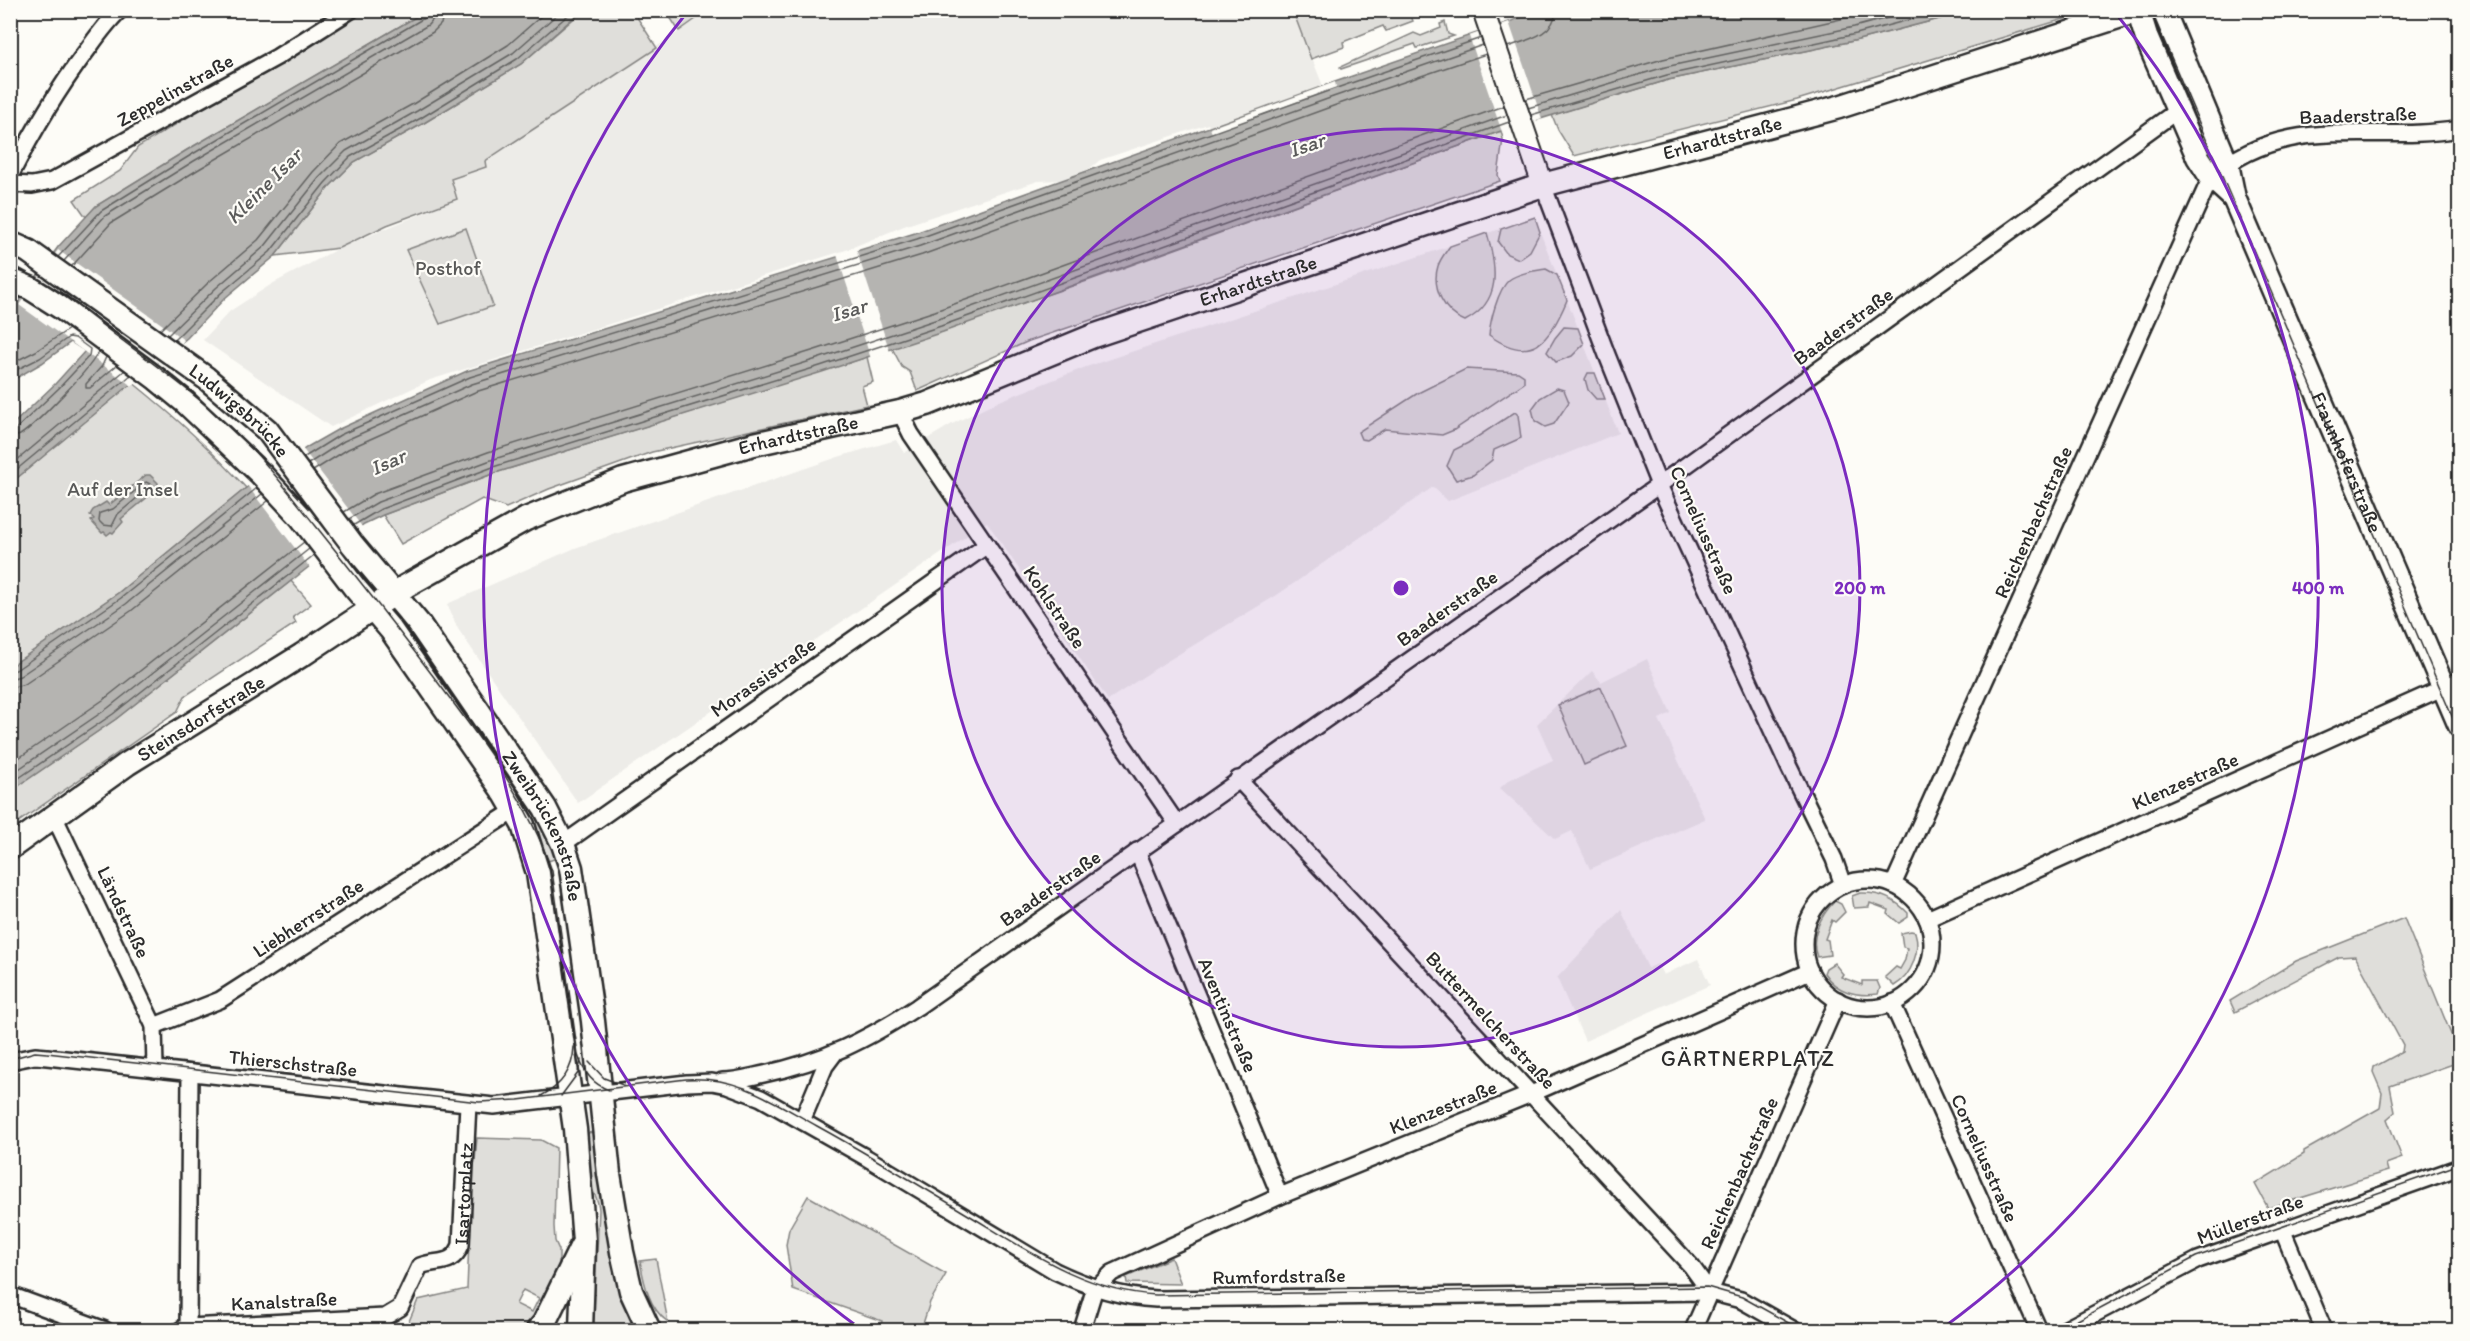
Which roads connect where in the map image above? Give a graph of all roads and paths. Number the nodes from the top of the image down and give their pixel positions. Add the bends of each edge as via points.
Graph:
1 (120, 10) edge
2 (351, 10) edge
3 (1483, 10) edge
4 (2163, 10) edge
5 (2139, 11) edge
6 (2178, 110) junction
7 (2460, 129) edge
8 (2219, 171) junction
9 (10, 176) edge
10 (10, 184) edge
11 (1543, 185) junction
12 (10, 243) edge
13 (17, 282) edge
14 (900, 412) junction
15 (1659, 484) junction
16 (987, 545) junction
17 (394, 594) junction
18 (372, 609) junction
19 (2451, 684) edge
20 (2460, 726) edge
21 (1238, 780) junction
22 (515, 810) junction
23 (54, 816) junction
24 (1177, 824) junction
25 (563, 844) junction
26 (10, 848) edge
27 (1137, 851) junction
28 (1843, 885) junction
29 (1893, 885) junction
30 (1927, 919) junction
31 (1810, 970) junction
32 (1838, 1000) junction
33 (1892, 1003) junction
34 (154, 1026) junction
35 (834, 1054) junction
36 (10, 1061) edge
37 (154, 1069) junction
38 (190, 1073) junction
39 (712, 1082) junction
40 (601, 1093) junction
41 (1531, 1094) junction
42 (571, 1097) junction
43 (468, 1104) junction
44 (801, 1121) junction
45 (2460, 1167) edge
46 (1280, 1196) junction
47 (2282, 1229) junction
48 (584, 1240) junction
49 (1096, 1288) junction
50 (1710, 1292) junction
51 (10, 1295) edge
52 (390, 1315) joint
53 (184, 1329) edge
54 (105, 1330) edge
55 (538, 1330) edge
56 (581, 1330) edge
57 (649, 1330) edge
58 (1082, 1330) edge
59 (1693, 1330) edge
60 (1794, 1330) edge
61 (2039, 1330) edge
62 (2064, 1330) edge
63 (2324, 1330) edge

1 - 9 street via 65,79
2 - 10 street, Zeppelinstraße via 277,57 52,181
3 - 11 street
4 - 8 main road, Fraunhoferstraße
5 - 6 main road, Fraunhoferstraße
5 - 11 main road, Erhardtstraße via 1839,107
6 - 8 main road, Fraunhoferstraße via 2198,157
6 - 15 street, Baaderstraße
7 - 8 street, Baaderstraße via 2290,138 2254,149
8 - 19 main road, Fraunhoferstraße
8 - 29 street, Reichenbachstraße
11 - 14 main road, Erhardtstraße via 1093,336
11 - 15 street, Corneliusstraße
12 - 17 main road, Ludwigsbrücke via 47,264 174,354 254,417
13 - 18 main road, Ludwigsbrücke via 157,378 185,402 301,517
14 - 16 street, Kohlstraße
14 - 17 main road, Erhardtstraße via 754,444 623,480 526,519
15 - 21 street, Baaderstraße
15 - 28 street, Corneliusstraße
16 - 24 street, Kohlstraße
16 - 25 street, Morassistraße
17 - 18 main road, Steinsdorfstraße
17 - 25 main road, Zweibrückenstraße via 419,624 545,808
18 - 22 main road, Zweibrückenstraße via 391,630
18 - 23 main road, Steinsdorfstraße via 127,764
19 - 20 main road, Fraunhoferstraße
19 - 30 street, Klenzestraße
21 - 24 street, Baaderstraße
21 - 41 street, Buttermelcherstraße
22 - 34 street, Liebherrstraße via 220,1000
22 - 42 main road, Zweibrückenstraße via 531,845 538,873
23 - 26 main road, Steinsdorfstraße
23 - 34 street, Ländstraße
24 - 27 street, Baaderstraße
25 - 40 main road, Zweibrückenstraße via 573,880
27 - 35 street, Baaderstraße via 916,1007
27 - 46 street, Aventinstraße
28 - 29 street via 1866,879
28 - 31 street via 1821,899 1808,921 1804,946
29 - 30 street via 1912,897
30 - 33 street via 1932,944 1927,968 1913,989
31 - 32 street via 1824,990
31 - 41 street, Klenzestraße
32 - 33 street via 1865,1007
32 - 50 street, Reichenbachstraße
33 - 61 street, Corneliusstraße
34 - 37 street
35 - 39 street, Baaderstraße via 786,1069
35 - 44 street
36 - 37 street, Thierschstraße via 35,1056
37 - 38 street, Thierschstraße
38 - 43 street, Thierschstraße
38 - 53 street
39 - 40 street, Rumfordstraße
39 - 44 street, Rumfordstraße via 750,1093
40 - 42 street, Rumfordstraße
40 - 57 main road via 609,1174 627,1275
41 - 46 street, Klenzestraße
41 - 50 street, Buttermelcherstraße via 1692,1267
42 - 43 street, Thierschstraße via 496,1106
42 - 48 main road
43 - 52 street, Isartorplatz via 458,1254 450,1260 420,1266 400,1308
44 - 49 street, Rumfordstraße via 1055,1271
45 - 47 street, Müllerstraße
46 - 49 street, Klenzestraße via 1113,1273
47 - 62 street, Müllerstraße via 2198,1260
47 - 63 street
48 - 55 main road
48 - 56 main road
49 - 50 street, Rumfordstraße via 1156,1299
49 - 58 street
50 - 59 street, Reichenbachstraße
50 - 60 street, Rumfordstraße via 1741,1300
51 - 54 street
52 - 53 street, Kanalstraße

